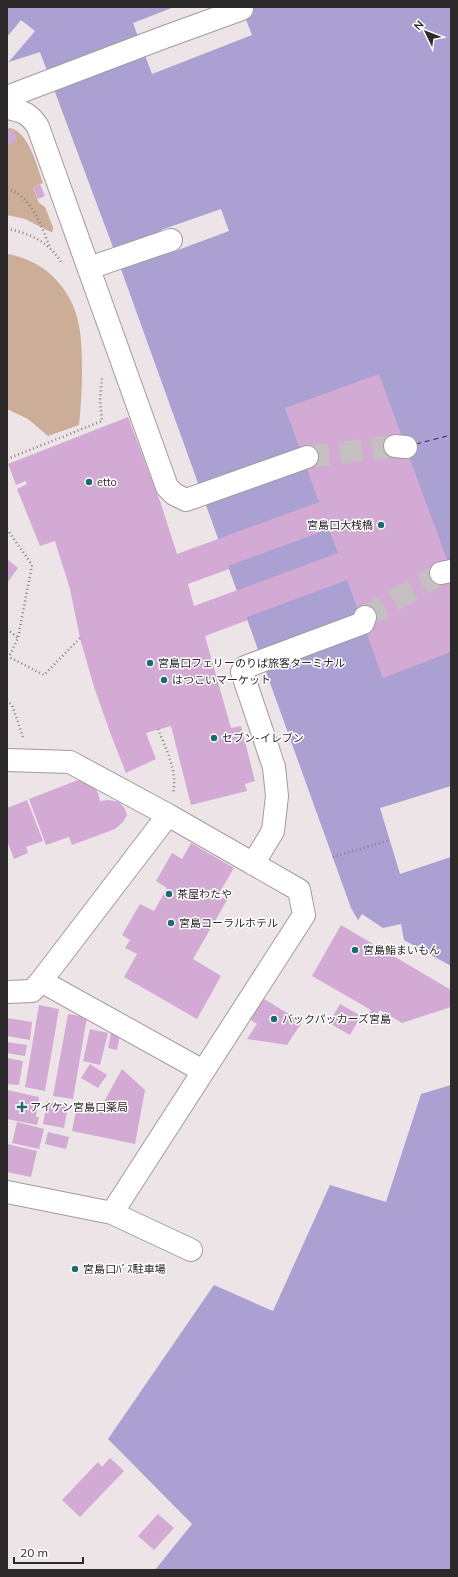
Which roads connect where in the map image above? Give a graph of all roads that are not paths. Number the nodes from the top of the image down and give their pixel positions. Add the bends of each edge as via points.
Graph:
1 (242, 9) dead end
2 (9, 107) edge
3 (171, 240) dead end
4 (89, 268) junction
5 (305, 457) tunnel mouth
6 (364, 620) tunnel mouth
7 (7, 760) edge
8 (168, 815) junction
9 (253, 864) junction
10 (41, 981) junction
11 (7, 992) edge
12 (203, 1071) junction
13 (7, 1192) edge
14 (112, 1213) junction
15 (191, 1250) dead end

1 - 2 street via 51,80
2 - 4 street via 25,113 33,119 38,128
3 - 4 street
4 - 5 street via 168,487 174,494 186,500
6 - 9 street via 245,667 242,672 274,767 277,796 272,831
7 - 8 street via 70,762
8 - 9 street
8 - 10 street
9 - 12 street via 299,890 304,915
10 - 11 street via 32,991
10 - 12 street
12 - 14 street
13 - 14 street
14 - 15 street

